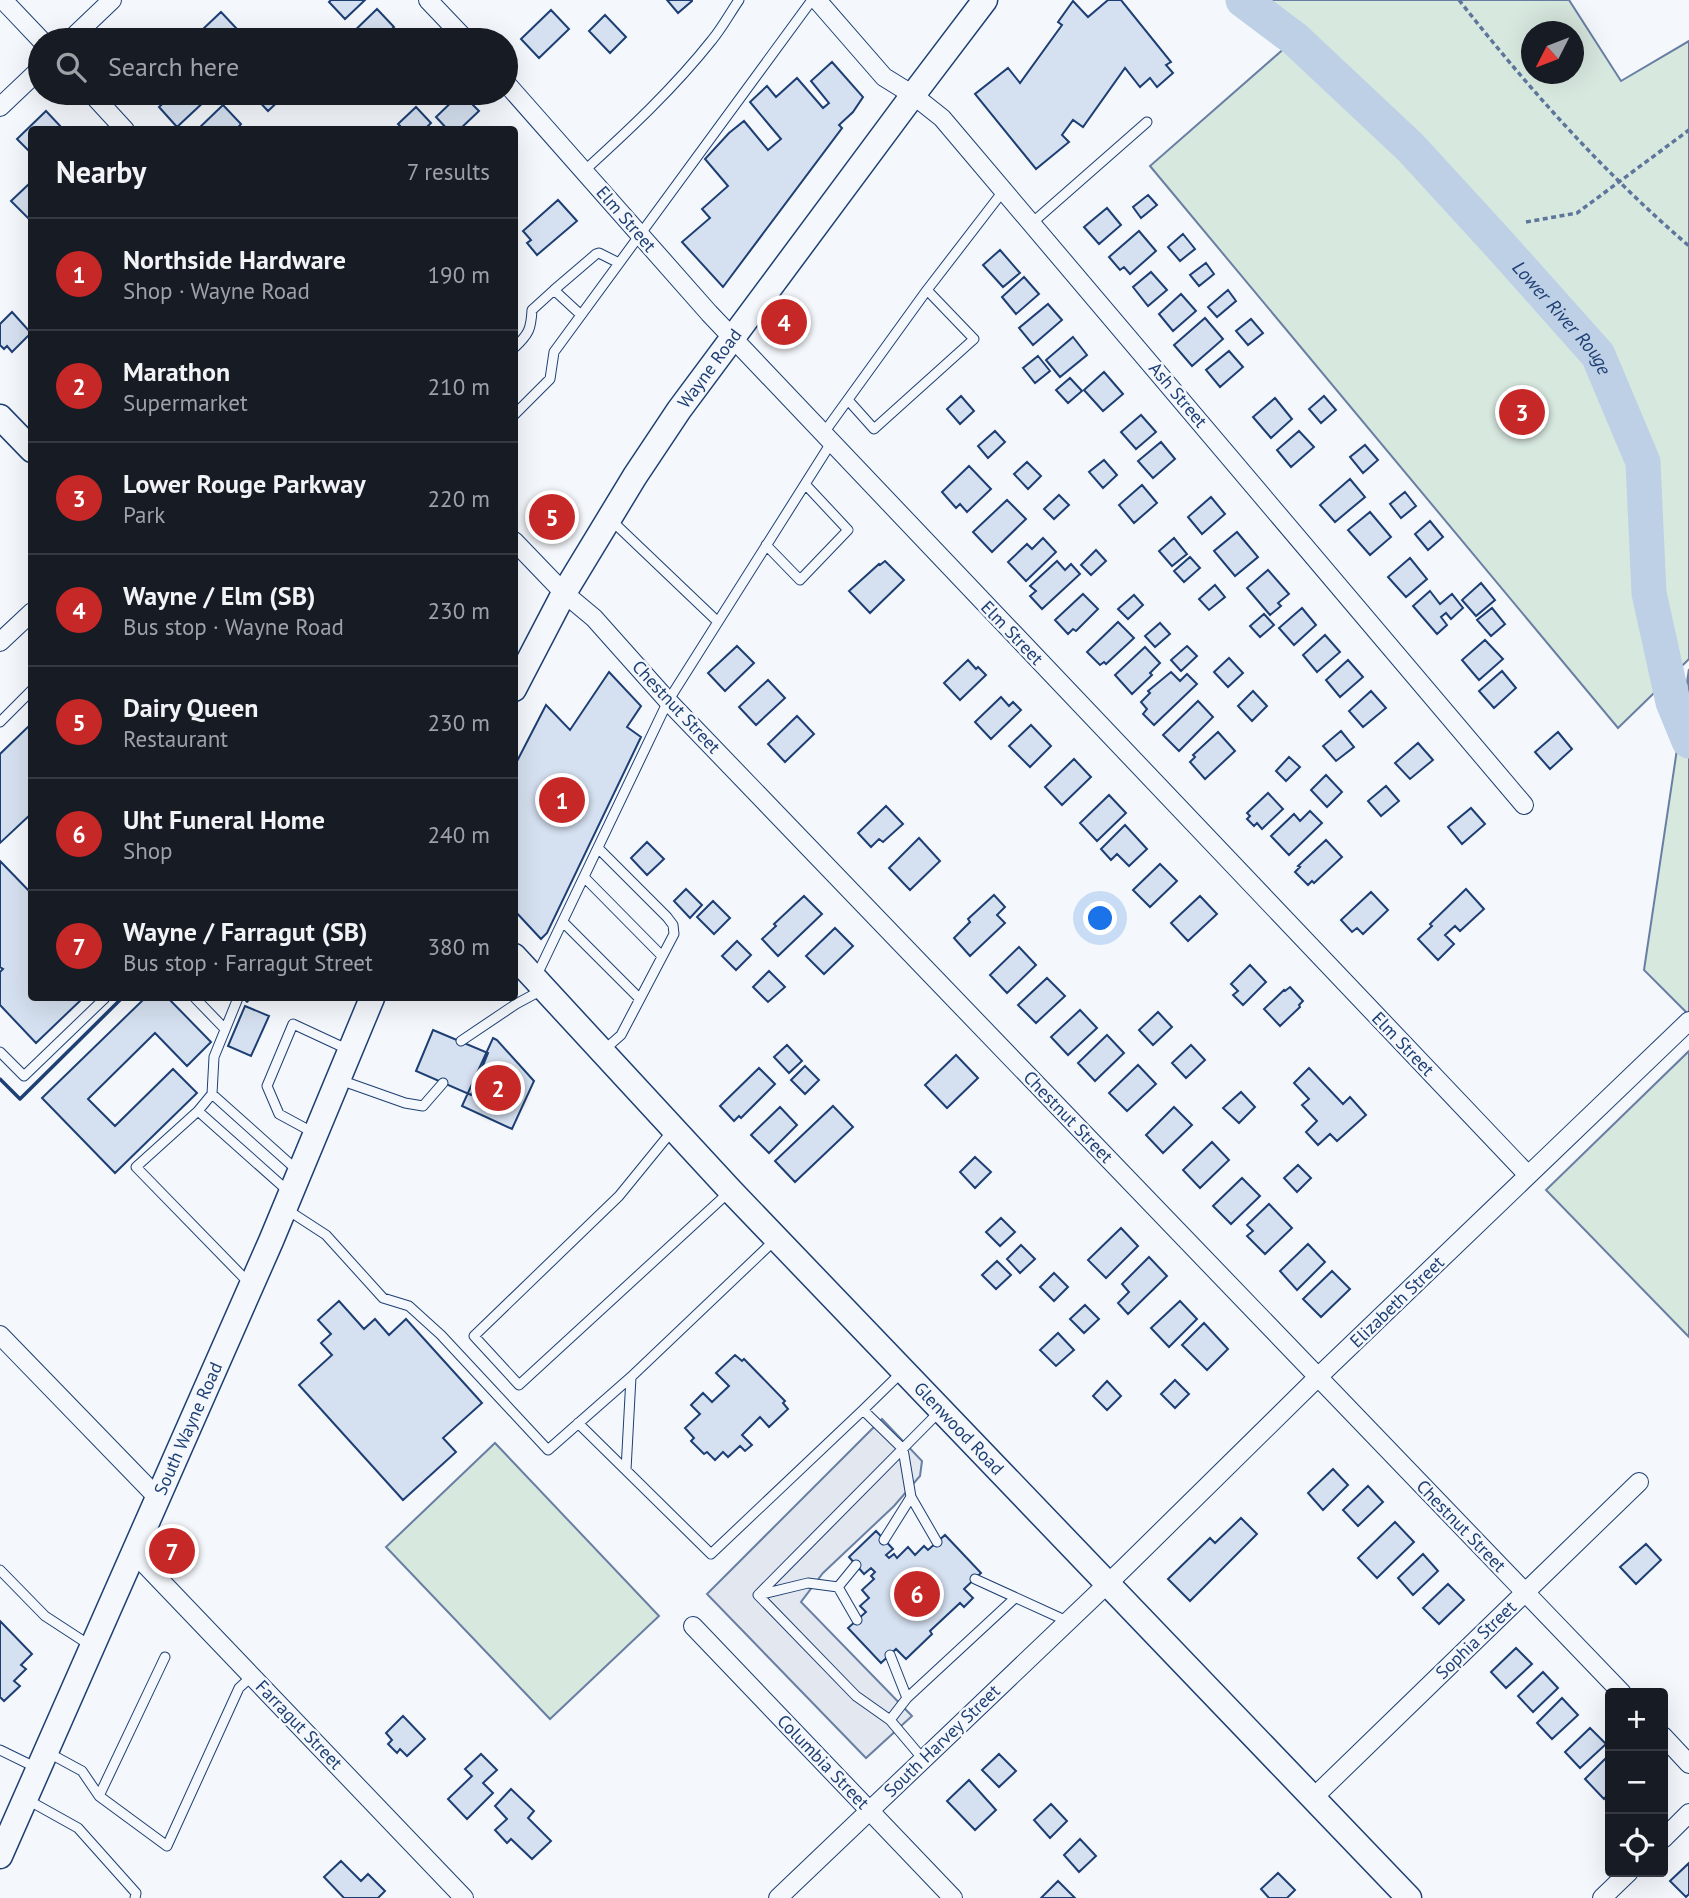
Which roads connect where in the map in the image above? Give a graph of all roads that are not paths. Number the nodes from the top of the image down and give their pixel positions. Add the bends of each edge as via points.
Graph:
1 (3, 0) edge
2 (112, 0) edge
3 (428, 0) edge
4 (739, 0) edge
5 (812, 0) edge
6 (817, 0) edge
7 (985, 0) edge
8 (30, 28) edge
9 (83, 28) edge
10 (455, 28) edge
11 (28, 80) edge
12 (912, 95) junction
13 (518, 97) edge
14 (101, 105) edge
15 (0, 107) edge
16 (1147, 122) dead end
17 (121, 126) edge
18 (584, 171) junction
19 (1004, 190) junction
20 (1032, 223) junction
21 (640, 234) junction
22 (619, 263) junction
23 (554, 290) junction
24 (927, 290) junction
25 (581, 315) junction
26 (733, 338) junction
27 (518, 344) edge
28 (848, 400) junction
29 (518, 411) edge
30 (0, 417) edge
31 (827, 439) junction
32 (28, 446) edge
33 (805, 484) junction
34 (609, 518) junction
35 (518, 545) edge
36 (766, 545) junction
37 (564, 593) junction
38 (28, 615) edge
39 (718, 622) junction
40 (0, 642) edge
41 (518, 681) edge
42 (28, 694) edge
43 (668, 701) junction
44 (0, 722) edge
45 (1524, 805) dead end
46 (598, 848) junction
47 (584, 877) junction
48 (563, 922) junction
49 (662, 956) junction
50 (518, 960) edge
51 (540, 984) junction
52 (640, 999) junction
53 (102, 1001) edge
54 (198, 1001) edge
55 (237, 1001) edge
56 (371, 1001) edge
57 (1689, 1021) edge
58 (226, 1028) junction
59 (461, 1041) dead end
60 (350, 1050) junction
61 (0, 1052) edge
62 (602, 1052) junction
63 (338, 1079) junction
64 (443, 1083) dead end
65 (212, 1094) junction
66 (198, 1111) junction
67 (674, 1130) junction
68 (315, 1134) junction
69 (1528, 1175) junction
70 (291, 1191) junction
71 (731, 1191) junction
72 (776, 1239) junction
73 (251, 1285) junction
74 (0, 1335) edge
75 (903, 1372) junction
76 (631, 1377) junction
77 (1317, 1378) junction
78 (863, 1410) junction
79 (941, 1411) junction
80 (578, 1423) junction
81 (903, 1449) junction
82 (626, 1469) junction
83 (1639, 1482) dead end
84 (158, 1497) junction
85 (911, 1497) junction
86 (884, 1540) dead end
87 (937, 1542) dead end
88 (134, 1553) junction
89 (856, 1565) dead end
90 (0, 1570) edge
91 (975, 1579) dead end
92 (1107, 1584) junction
93 (838, 1587) junction
94 (1525, 1593) junction
95 (758, 1595) junction
96 (1015, 1598) junction
97 (856, 1620) dead end
98 (1067, 1621) junction
99 (693, 1626) dead end
100 (92, 1646) junction
101 (890, 1655) dead end
102 (165, 1657) dead end
103 (252, 1676) junction
104 (1617, 1688) edge
105 (907, 1698) junction
106 (890, 1720) junction
107 (1668, 1741) edge
108 (0, 1750) edge
109 (923, 1759) junction
110 (42, 1760) junction
111 (1689, 1764) edge
112 (99, 1796) junction
113 (25, 1798) junction
114 (1313, 1798) junction
115 (869, 1811) junction
116 (1689, 1813) edge
117 (1668, 1834) edge
118 (3, 1842) edge
119 (1624, 1877) edge
120 (135, 1898) edge
121 (464, 1898) edge
122 (778, 1898) edge
123 (953, 1898) edge
124 (1409, 1898) edge
125 (1602, 1898) edge

1 - 8 street
2 - 9 street
3 - 10 street
4 - 18 lane via 680,77
5 - 21 lane
6 - 12 street, Ash Street via 884,77
7 - 12 main road, Wayne Road
11 - 15 street
12 - 19 street, Ash Street via 942,118
12 - 26 main road, Wayne Road
13 - 18 street, Elm Street
14 - 17 street
16 - 20 lane
18 - 21 street, Elm Street
19 - 20 street, Ash Street
19 - 24 lane
20 - 45 street, Ash Street
21 - 22 lane
21 - 26 street, Elm Street
22 - 23 lane via 596,254
22 - 25 lane
23 - 25 lane
23 - 27 lane via 532,310 531,328
24 - 28 lane
24 - 28 lane via 974,339 874,429
25 - 29 lane via 554,352 550,379
26 - 31 street, Elm Street
26 - 34 main road, Wayne Road via 679,410
28 - 31 lane
30 - 32 main road
31 - 33 lane
31 - 69 street, Elm Street
33 - 36 lane
33 - 36 lane via 848,530 800,580
34 - 37 main road, Wayne Road
34 - 39 lane
35 - 37 street, Chestnut Street
36 - 39 lane
37 - 41 main road, Wayne Road
37 - 43 street, Chestnut Street via 594,618
38 - 40 street
39 - 43 lane
42 - 44 lane
43 - 46 lane
43 - 77 street, Chestnut Street
46 - 47 lane
46 - 49 lane via 673,925 674,934
47 - 48 lane
47 - 49 lane
48 - 51 lane
48 - 52 lane
49 - 52 lane
50 - 51 main road, Glenwood Road
51 - 59 lane
51 - 62 main road, Glenwood Road
52 - 62 lane via 621,1035
53 - 61 lane via 24,1076
54 - 58 lane
55 - 58 lane
56 - 60 main road, South Wayne Road
57 - 69 street, Elizabeth Street
58 - 65 lane via 214,1057
60 - 63 main road, South Wayne Road
60 - 68 lane via 293,1024 267,1086 279,1114
62 - 67 main road, Glenwood Road
63 - 64 lane via 423,1106
63 - 68 main road, South Wayne Road
65 - 66 lane
65 - 70 lane
66 - 70 lane
66 - 73 lane via 136,1167
67 - 71 main road, Glenwood Road
67 - 71 lane via 619,1196 474,1336 519,1385
68 - 70 main road, South Wayne Road
69 - 77 street, Elizabeth Street
70 - 73 main road, South Wayne Road
70 - 80 lane via 383,1298 409,1306 441,1335 548,1450
71 - 72 main road, Glenwood Road
72 - 75 main road, Glenwood Road
72 - 76 lane
73 - 84 main road, South Wayne Road
74 - 84 street
75 - 78 lane
75 - 79 main road, Glenwood Road
76 - 80 lane
76 - 82 lane
77 - 92 street, Elizabeth Street
77 - 94 street, Chestnut Street
78 - 81 lane
78 - 82 lane via 711,1554
79 - 81 lane
79 - 92 main road, Glenwood Road
80 - 82 lane
81 - 85 lane
81 - 95 lane
83 - 94 street, Sophia Street
84 - 88 main road, South Wayne Road
85 - 86 lane
85 - 87 lane
88 - 100 main road, South Wayne Road
88 - 103 street, Farragut Street
89 - 93 lane
90 - 100 lane via 46,1616
91 - 96 lane
92 - 98 street, South Harvey Street
92 - 114 main road, Glenwood Road
93 - 95 lane via 808,1583
93 - 97 lane
94 - 104 street, Chestnut Street
94 - 114 street, Sophia Street
95 - 106 lane via 856,1696
96 - 98 lane
96 - 105 lane
98 - 109 street, South Harvey Street
99 - 115 street, Columbia Street
100 - 110 main road, South Wayne Road
101 - 105 lane
102 - 112 lane
103 - 112 lane via 239,1688 167,1846
103 - 121 street, Farragut Street
105 - 106 lane
106 - 109 lane
107 - 111 street
108 - 110 lane
109 - 115 street, South Harvey Street
110 - 112 lane via 82,1771
110 - 113 main road, South Wayne Road
113 - 118 main road, South Wayne Road
113 - 120 lane via 78,1828 136,1893
114 - 124 main road, Glenwood Road
115 - 122 street, South Harvey Street
115 - 123 street, Columbia Street
116 - 117 street
119 - 125 street

